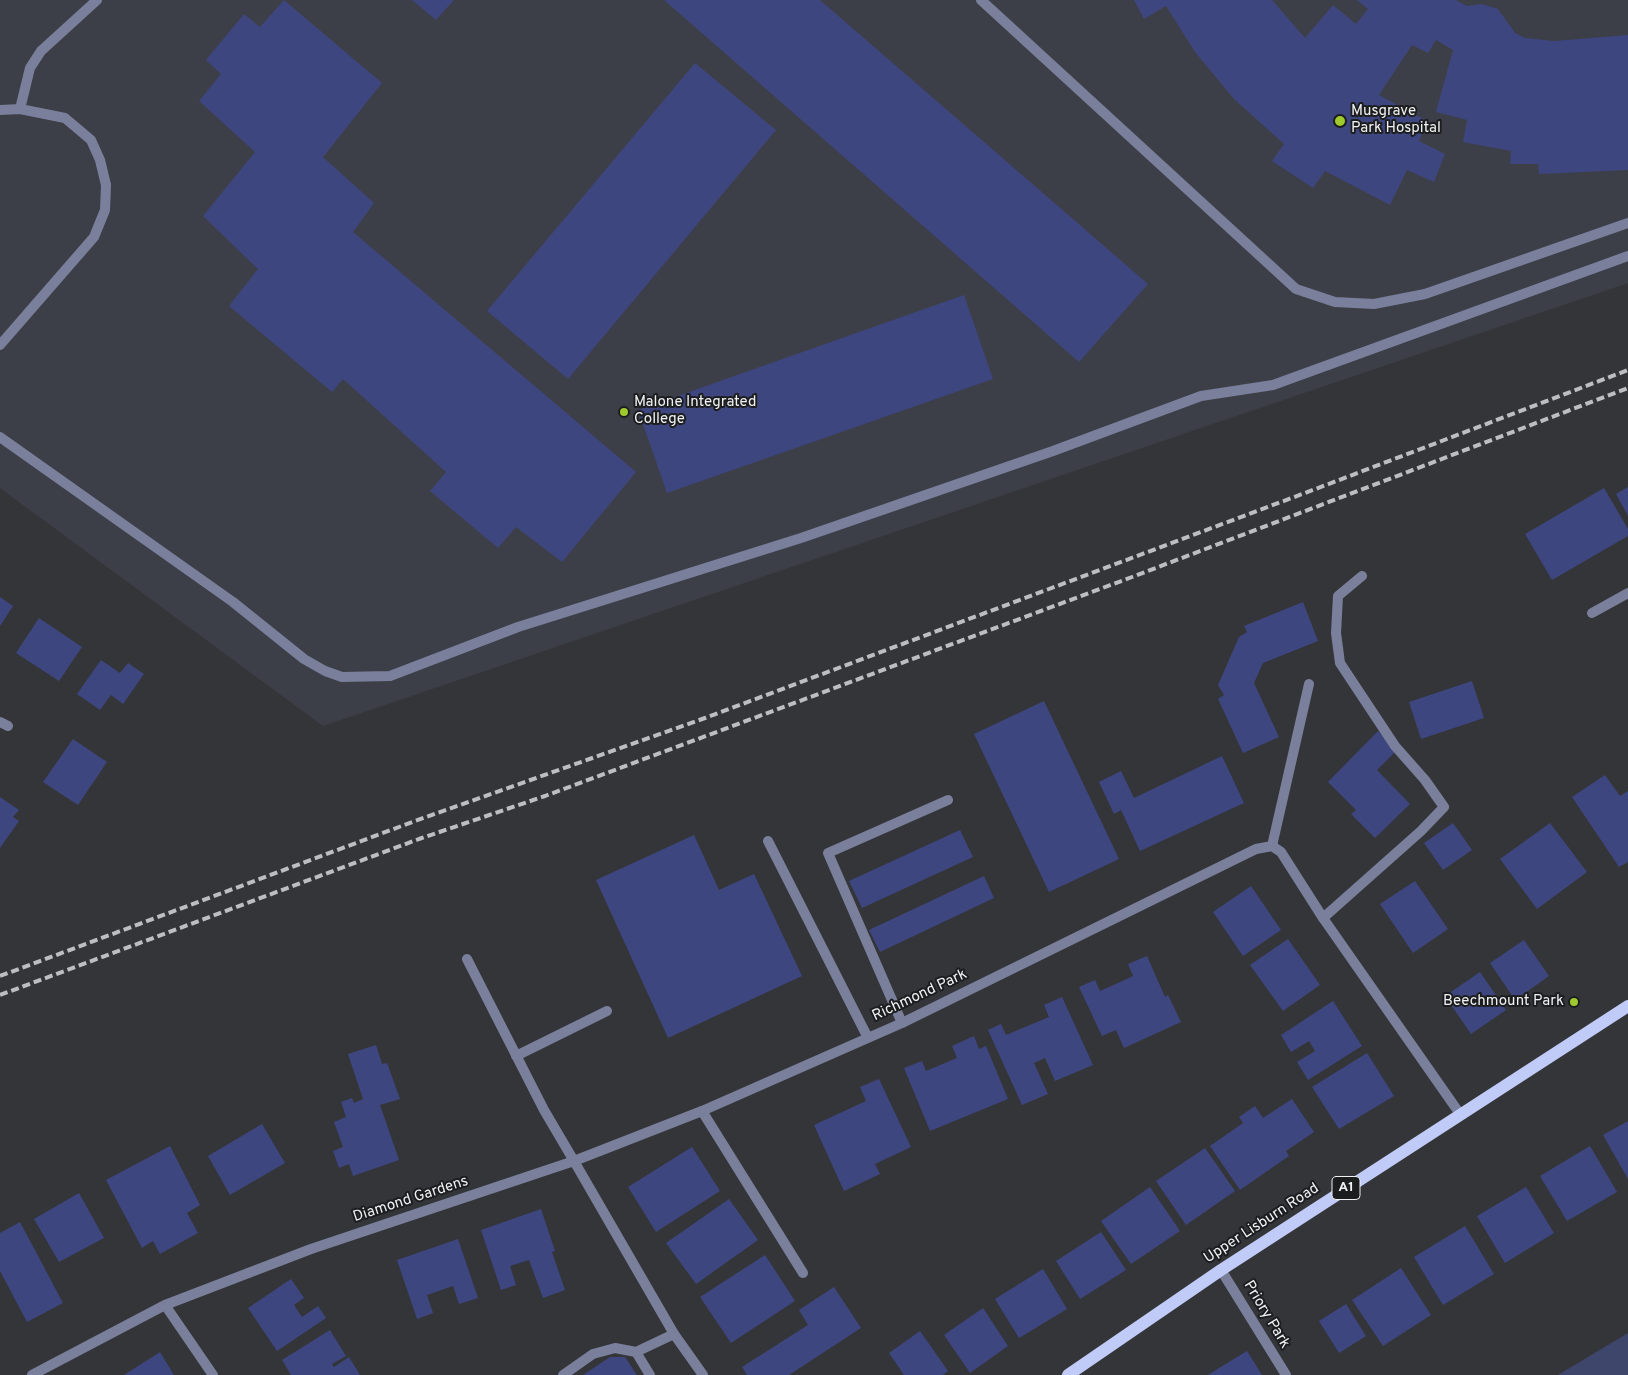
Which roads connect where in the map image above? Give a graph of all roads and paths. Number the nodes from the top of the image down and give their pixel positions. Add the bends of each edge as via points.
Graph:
1 (97, 0) edge
2 (981, 0) edge
3 (20, 108) junction
4 (0, 110) edge
5 (1628, 222) edge
6 (1628, 256) edge
7 (0, 345) edge
8 (0, 437) edge
9 (1362, 576) dead end
10 (1628, 593) edge
11 (1592, 613) dead end
12 (1309, 684) dead end
13 (948, 800) dead end
14 (768, 841) dead end
15 (1272, 846) junction
16 (1322, 918) junction
17 (467, 959) dead end
18 (1628, 1006) edge
19 (607, 1011) dead end
20 (902, 1023) junction
21 (867, 1036) junction
22 (516, 1056) junction
23 (702, 1111) junction
24 (1460, 1114) junction
25 (574, 1161) junction
26 (1221, 1270) junction
27 (803, 1273) dead end
28 (165, 1306) junction
29 (674, 1334) junction
30 (636, 1352) junction
31 (32, 1375) edge
32 (213, 1375) edge
33 (563, 1375) edge
34 (650, 1375) edge
35 (703, 1375) edge
36 (1068, 1375) edge
37 (1286, 1375) edge

1 - 3 street via 41,51 30,68
2 - 5 street via 1296,289 1335,302 1374,304 1425,294
3 - 4 street
3 - 7 street via 65,118 91,140 106,185 105,210 94,237
6 - 8 street via 1273,385 1201,396 1044,455 801,538 518,628 390,676 342,677 304,659 233,602
9 - 16 street via 1338,596 1336,634 1340,663 1395,746 1444,807
10 - 11 street
12 - 15 street
13 - 20 street via 828,853
14 - 21 street
15 - 16 street via 1281,852
15 - 20 street, Richmond Park via 1256,849
16 - 24 street
17 - 22 street
18 - 24 main road, Upper Lisburn Road / A1
19 - 22 street
20 - 21 street, Richmond Park
21 - 23 street, Richmond Park
22 - 25 street
23 - 25 street, Richmond Park
23 - 27 street
24 - 26 main road, Upper Lisburn Road / A1
25 - 28 street, Diamond Gardens via 311,1249
25 - 29 street
26 - 36 main road, Upper Lisburn Road / A1
26 - 37 street, Priory Park
28 - 31 street, Diamond Gardens
28 - 32 street
29 - 30 street
29 - 35 street
30 - 33 street via 615,1348 593,1354
30 - 34 street

